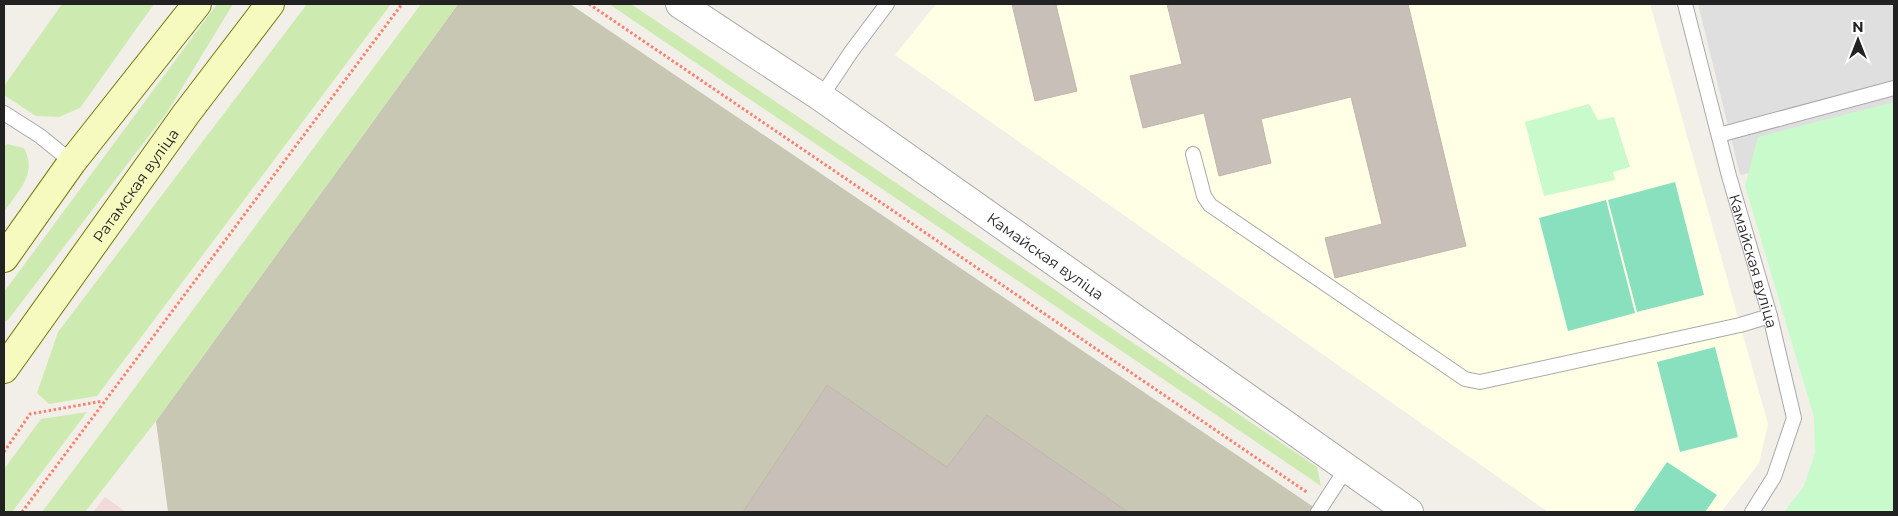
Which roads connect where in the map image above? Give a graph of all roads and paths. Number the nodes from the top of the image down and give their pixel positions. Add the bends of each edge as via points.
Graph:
1 (197, 4) edge
2 (270, 4) edge
3 (402, 4) edge
4 (589, 4) edge
5 (680, 4) edge
6 (887, 4) edge
7 (1685, 4) edge
8 (1894, 88) edge
9 (821, 98) junction
10 (4, 113) edge
11 (1719, 136) junction
12 (1193, 154) dead end
13 (72, 162) junction
14 (4, 258) edge
15 (1770, 316) junction
16 (4, 369) edge
17 (103, 401) junction
18 (4, 452) edge
19 (1346, 469) junction
20 (1320, 508) edge
21 (22, 512) edge
22 (1409, 512) edge
23 (1752, 512) edge

1 - 13 main road
2 - 16 main road, Ратамская вуліца via 186,114
3 - 17 path
4 - 20 path
5 - 9 street, Камайская вуліца
6 - 9 lane
7 - 11 lane, Камайская вуліца
8 - 11 lane
9 - 19 street, Камайская вуліца
10 - 13 lane
11 - 15 lane, Камайская вуліца
12 - 15 lane via 1204,196 1210,205 1465,379 1480,382
13 - 14 main road
15 - 23 lane, Камайская вуліца via 1794,418 1774,477
17 - 18 path via 30,414
17 - 21 path
19 - 20 lane
19 - 22 street, Камайская вуліца

